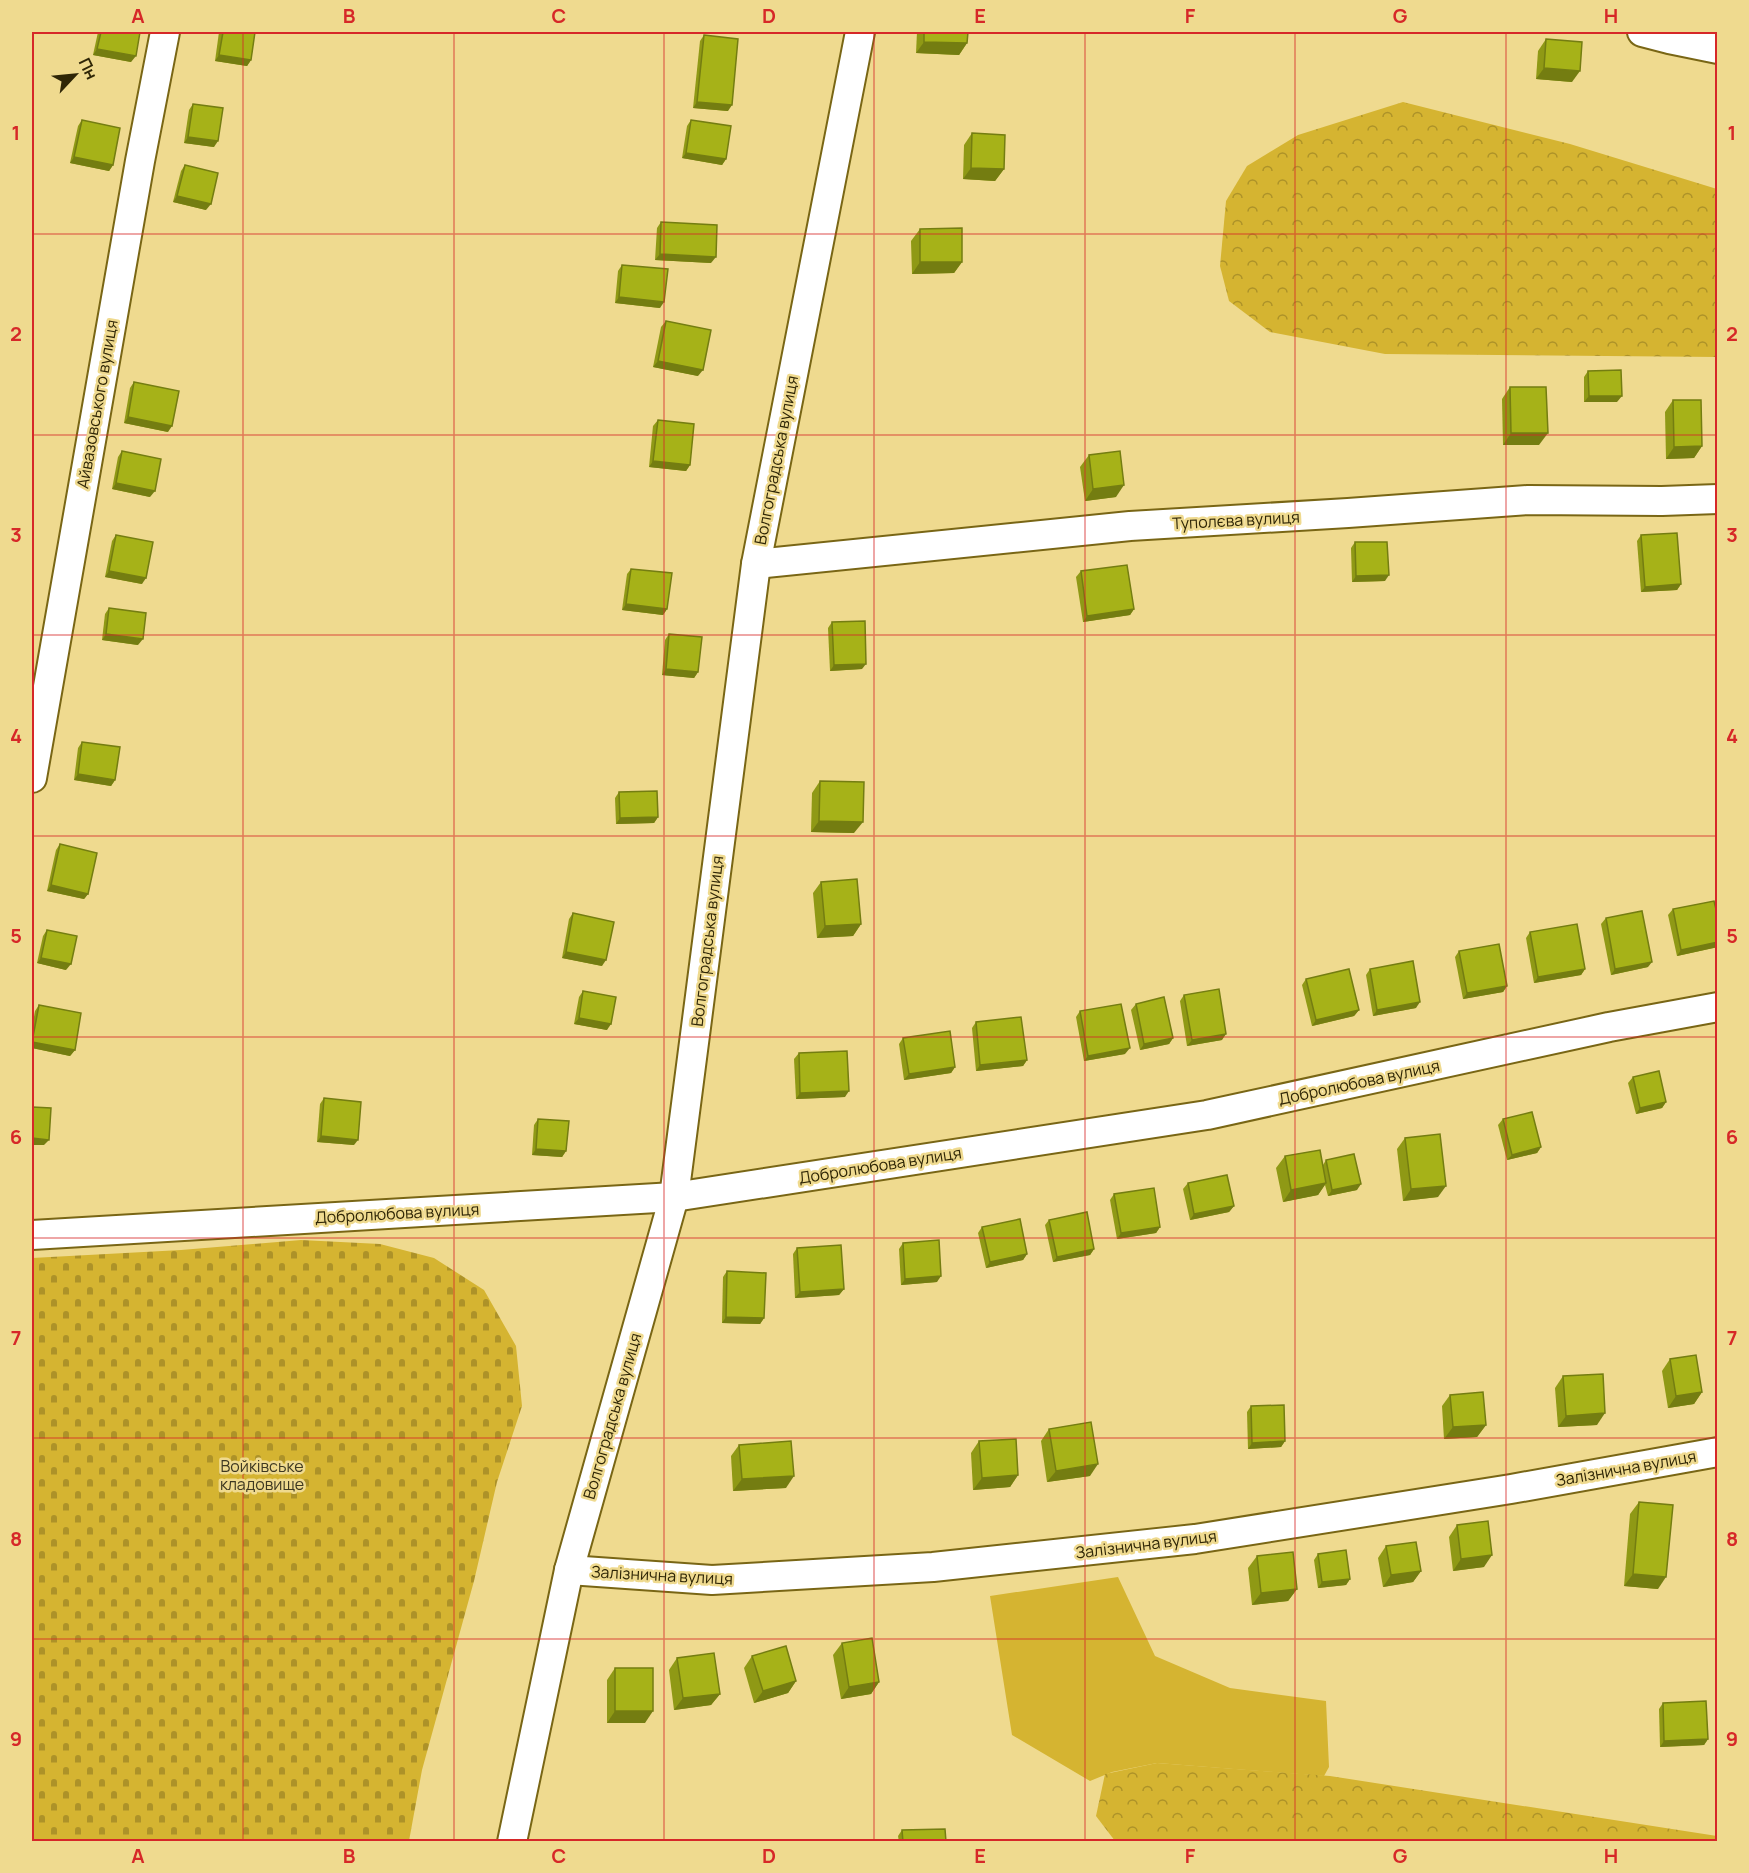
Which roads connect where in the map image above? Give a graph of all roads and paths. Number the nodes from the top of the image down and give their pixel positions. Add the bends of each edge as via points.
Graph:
1 (165, 32) edge
2 (860, 32) edge
3 (1642, 32) edge
4 (1718, 49) edge
5 (1718, 499) edge
6 (756, 564) junction
7 (32, 778) edge
8 (1718, 1007) edge
9 (674, 1197) junction
10 (32, 1235) edge
11 (1718, 1452) edge
12 (569, 1570) junction
13 (512, 1842) edge

1 - 7 street, Айвазовського вулиця
2 - 6 street, Волгоградська вулиця
3 - 4 street
5 - 6 street, Туполєва вулиця via 1528,500 1130,526
6 - 9 street, Волгоградська вулиця
8 - 9 street, Добролюбова вулиця via 1207,1115
9 - 10 street, Добролюбова вулиця
9 - 12 street, Волгоградська вулиця
11 - 12 street, Залізнична вулиця via 1195,1539 933,1567 712,1580
12 - 13 street, Волгоградська вулиця

